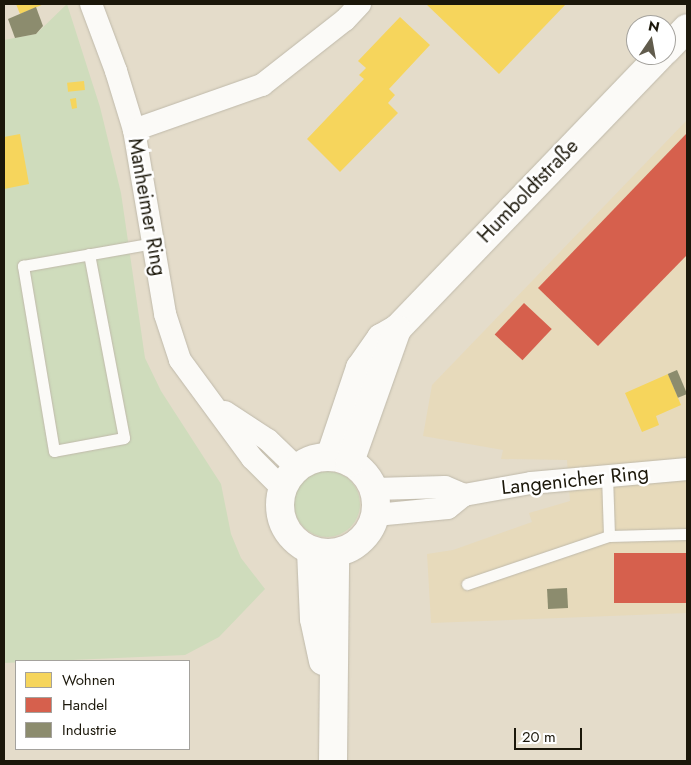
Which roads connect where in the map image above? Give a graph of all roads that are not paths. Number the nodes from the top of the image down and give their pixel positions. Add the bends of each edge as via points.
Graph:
1 (91, 4) edge
2 (360, 4) edge
3 (687, 28) edge
4 (676, 40) edge
5 (651, 65) edge
6 (134, 130) junction
7 (153, 243) junction
8 (89, 254) junction
9 (340, 460) junction
10 (687, 469) edge
11 (607, 475) junction
12 (290, 478) junction
13 (375, 502) junction
14 (687, 534) edge
15 (609, 536) junction
16 (323, 552) junction
17 (467, 584) dead end
18 (333, 761) edge

1 - 6 street, Manheimer Ring
2 - 6 street via 345,20 262,85
3 - 4 street
5 - 9 street, Humboldtstraße via 398,328 381,338 360,368
6 - 7 street, Manheimer Ring
7 - 8 lane
7 - 12 street, Manheimer Ring via 165,314 180,360 212,404 268,440
8 - 8 lane via 23,266 54,451 124,438
9 - 12 street via 312,459
9 - 13 street via 368,478
10 - 11 street, Langenicher Ring
11 - 13 street, Langenicher Ring via 531,483 464,495 448,508
11 - 15 lane
12 - 16 street via 279,503 284,525 298,544
13 - 16 street via 362,540
14 - 15 lane
15 - 17 lane
16 - 18 street via 314,619 332,702

